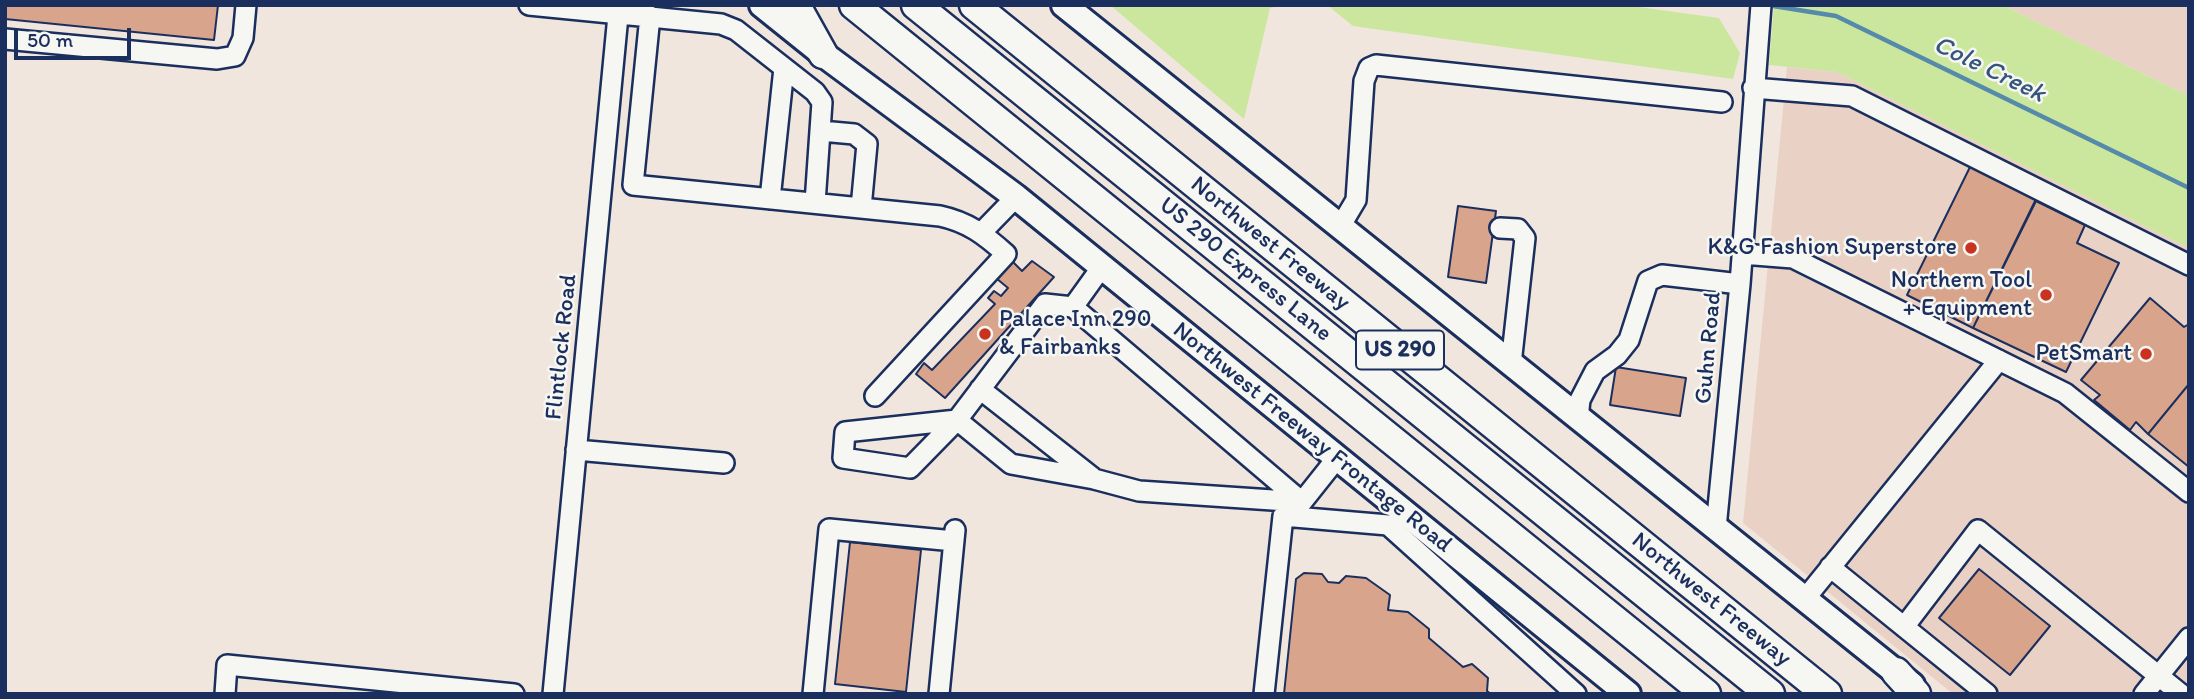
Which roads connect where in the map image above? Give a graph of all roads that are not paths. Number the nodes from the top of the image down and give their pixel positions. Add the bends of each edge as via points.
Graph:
1 (246, 5) edge
2 (529, 5) edge
3 (762, 5) edge
4 (792, 5) edge
5 (854, 5) edge
6 (916, 5) edge
7 (974, 5) edge
8 (1064, 5) edge
9 (1760, 5) edge
10 (578, 8) edge
11 (618, 9) edge
12 (650, 16) junction
13 (5, 39) edge
14 (823, 54) junction
15 (784, 68) junction
16 (1753, 88) junction
17 (1722, 102) dead end
18 (821, 131) junction
19 (604, 166) junction
20 (635, 170) junction
21 (1016, 197) junction
22 (770, 199) junction
23 (815, 204) junction
24 (861, 208) junction
25 (1340, 227) junction
26 (1500, 228) dead end
27 (982, 232) junction
28 (1742, 254) junction
29 (2189, 265) edge
30 (1101, 268) junction
31 (1740, 284) junction
32 (1073, 307) junction
33 (1999, 360) junction
34 (1511, 365) junction
35 (980, 389) junction
36 (875, 396) dead end
37 (1578, 418) junction
38 (957, 420) junction
39 (576, 450) junction
40 (1337, 458) junction
41 (724, 463) dead end
42 (1094, 479) junction
43 (2189, 492) edge
44 (1302, 502) junction
45 (1399, 521) junction
46 (1716, 528) junction
47 (1830, 567) junction
48 (1804, 600) junction
49 (1904, 626) junction
50 (2189, 638) edge
51 (1896, 673) junction
52 (2159, 676) junction
53 (225, 694) edge
54 (514, 694) edge
55 (553, 694) edge
56 (813, 694) edge
57 (939, 694) edge
58 (1264, 694) edge
59 (1576, 694) edge
60 (1628, 694) edge
61 (1706, 694) edge
62 (1770, 694) edge
63 (1827, 694) edge
64 (1916, 694) edge
65 (1924, 694) edge
66 (1987, 694) edge
67 (2144, 694) edge
68 (2181, 694) edge

1 - 13 street via 243,38 235,56 217,59
2 - 10 street
3 - 14 main road, Northwest Freeway Frontage Road
4 - 14 highway
5 - 61 highway, US 290
6 - 62 highway, US 290 Express Lane
7 - 63 highway, Northwest Freeway / US 290
8 - 25 main road
9 - 16 street, Guhn Road
10 - 11 street
11 - 12 street
11 - 19 street, Flintlock Road
12 - 15 street via 730,26
12 - 20 street
14 - 21 main road, Northwest Freeway Frontage Road
15 - 18 street via 822,102
15 - 22 street
16 - 28 street, Guhn Road
16 - 29 street via 1852,96
17 - 25 street via 1376,65 1369,68 1364,81 1356,200
18 - 23 street
18 - 24 street via 854,134 867,144
19 - 20 street
19 - 39 street, Flintlock Road
20 - 22 street via 633,185
21 - 27 street
21 - 30 main road, Northwest Freeway Frontage Road
22 - 23 street
23 - 24 street
24 - 27 street via 955,219
25 - 34 main road
26 - 34 street via 1518,229 1525,238
27 - 36 street via 1006,254
28 - 31 street, Guhn Road
28 - 33 street via 1794,258
30 - 32 street
30 - 40 main road, Northwest Freeway Frontage Road
31 - 37 street via 1662,275 1648,281 1629,340 1595,371 1580,400
31 - 46 street, Guhn Road
32 - 35 street via 1045,304
32 - 44 street
33 - 43 street via 2065,393
33 - 47 street
34 - 37 main road
35 - 38 street
35 - 42 street
37 - 46 main road
38 - 38 street via 845,432 844,458 910,468
38 - 42 street via 1011,464
39 - 41 street
39 - 55 street, Flintlock Road
40 - 44 street
40 - 45 main road, Northwest Freeway Frontage Road
42 - 44 street via 1139,491
45 - 58 street via 1283,516
45 - 59 street
45 - 60 main road, Northwest Freeway Frontage Road
46 - 48 main road
47 - 48 street
47 - 49 street
48 - 51 main road
49 - 52 street via 1978,530
49 - 66 street
50 - 52 street
51 - 64 highway
51 - 65 main road
52 - 67 street
52 - 68 street
53 - 54 street via 227,665
56 - 57 street via 829,528 954,536

